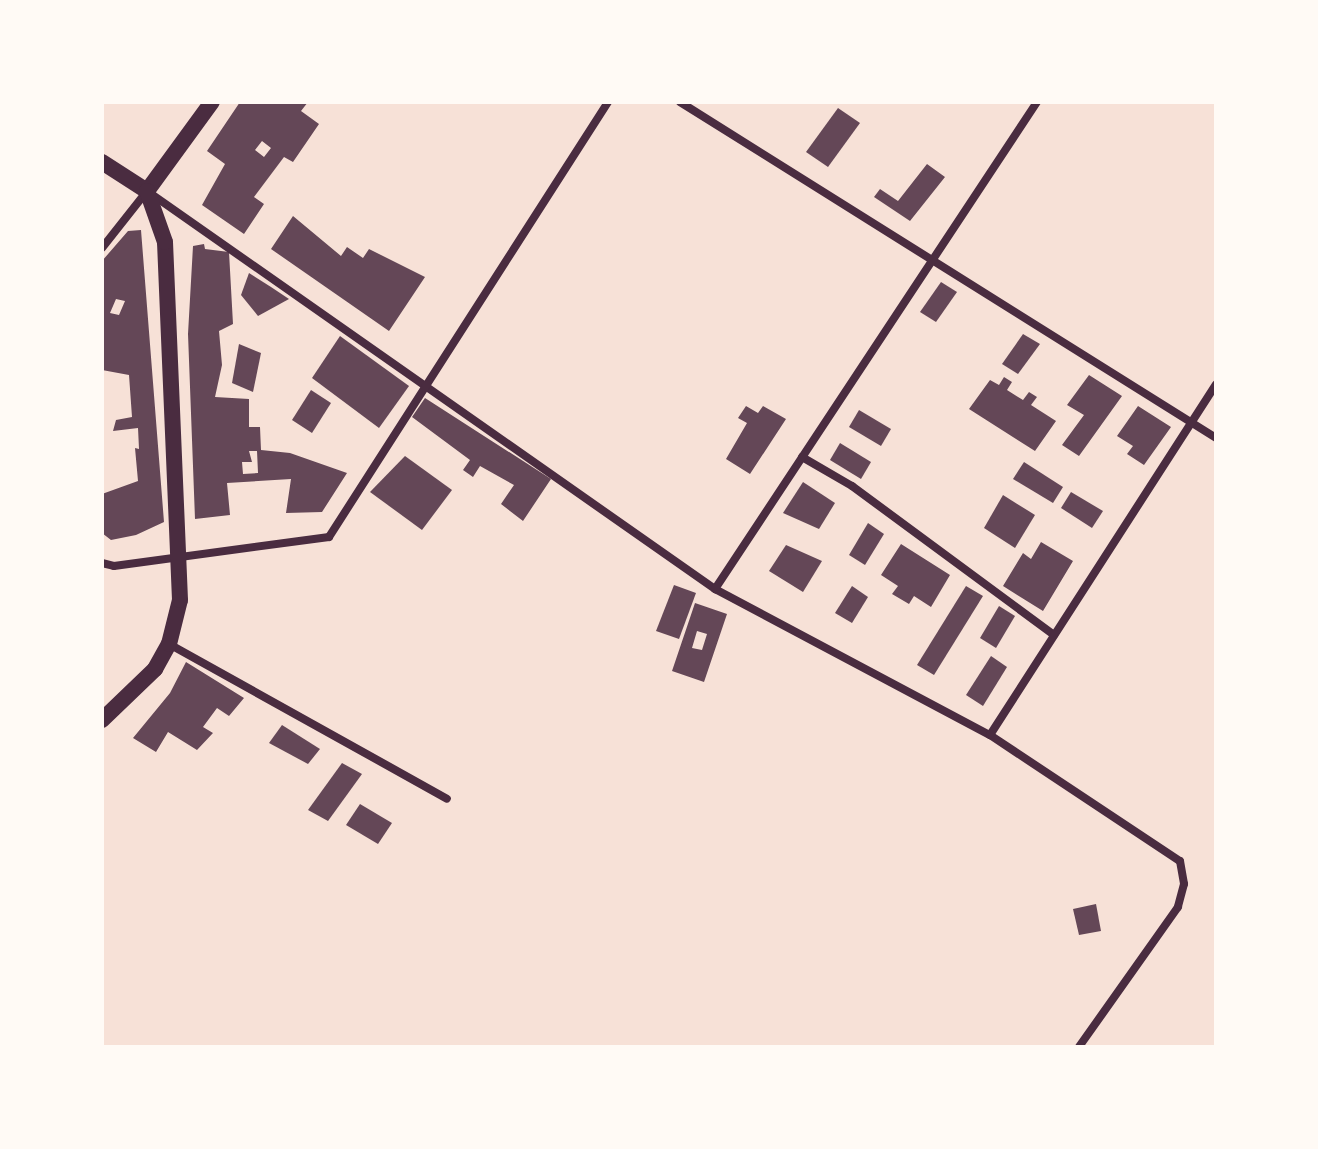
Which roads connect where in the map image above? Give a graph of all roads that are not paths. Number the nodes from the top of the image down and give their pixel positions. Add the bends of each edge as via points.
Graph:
1 (212, 102) edge
2 (608, 102) edge
3 (680, 102) edge
4 (1037, 102) edge
5 (102, 162) edge
6 (147, 191) junction
7 (102, 248) edge
8 (931, 263) junction
9 (427, 384) junction
10 (1216, 384) edge
11 (1191, 423) junction
12 (1216, 438) edge
13 (802, 457) junction
14 (179, 557) junction
15 (102, 563) edge
16 (715, 589) junction
17 (1054, 635) junction
18 (169, 644) junction
19 (102, 720) edge
20 (990, 735) junction
21 (447, 799) dead end
22 (1079, 1047) edge

1 - 6 main road
2 - 9 street
3 - 8 street
4 - 8 street
5 - 6 main road
6 - 7 street
6 - 9 street
6 - 14 main road via 165,242
8 - 11 street
8 - 13 street
9 - 14 street via 329,537
9 - 16 street
10 - 11 street
11 - 12 street
11 - 17 street
13 - 16 street
13 - 17 street via 852,486
14 - 15 street
14 - 18 main road via 180,600
16 - 20 street
17 - 20 street
18 - 19 main road via 143,686
18 - 21 street
20 - 22 street via 1180,861 1184,884 1178,907

